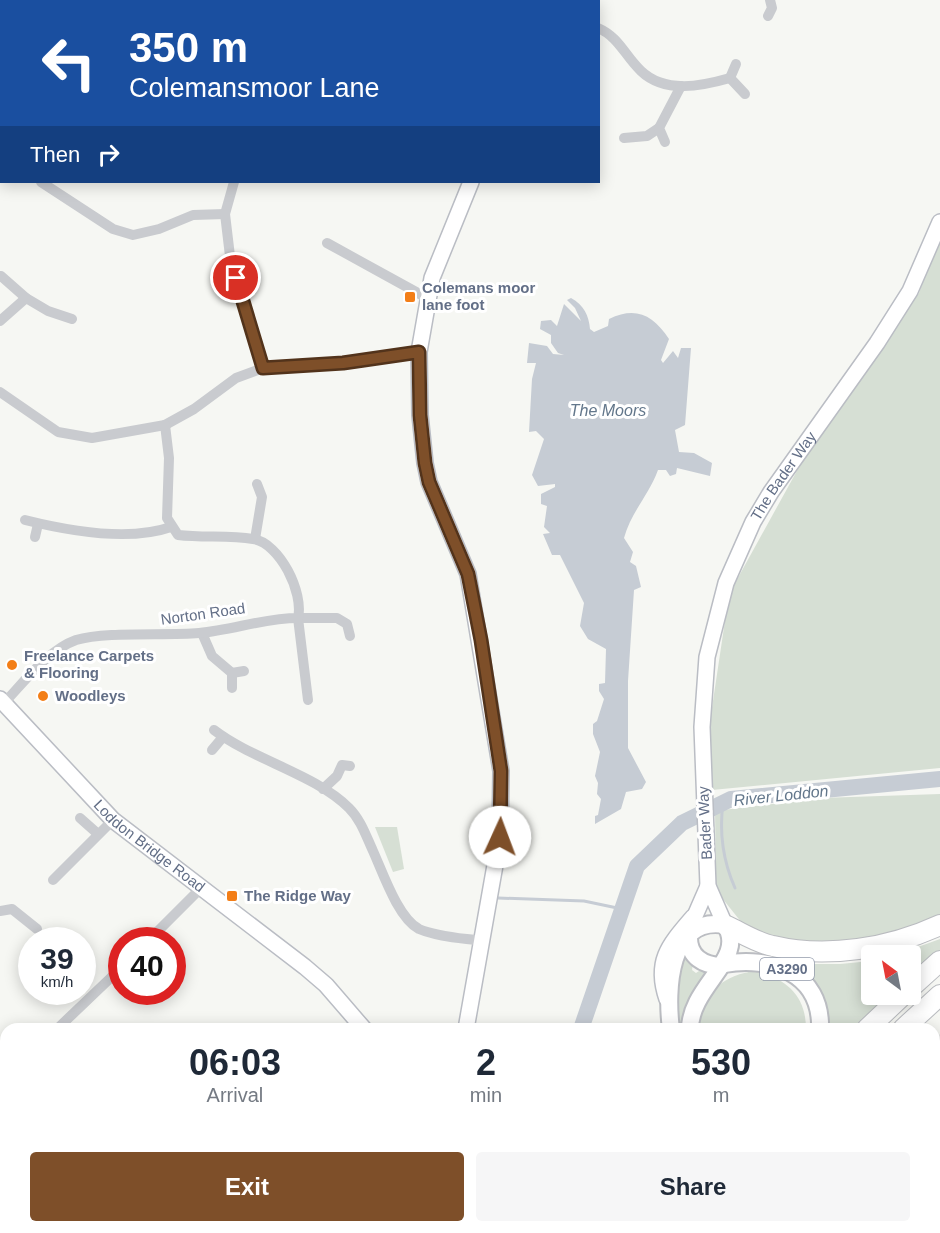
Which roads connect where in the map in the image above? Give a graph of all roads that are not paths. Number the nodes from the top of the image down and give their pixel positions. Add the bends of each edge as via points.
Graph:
1 (770, 0) edge
2 (768, 16) dead end
3 (600, 29) edge
4 (736, 64) dead end
5 (730, 78) junction
6 (681, 86) junction
7 (744, 93) dead end
8 (660, 128) junction
9 (624, 138) dead end
10 (664, 142) dead end
11 (43, 183) edge
12 (234, 183) edge
13 (471, 183) edge
14 (225, 214) junction
15 (940, 222) edge
16 (327, 243) dead end
17 (1, 276) edge
18 (26, 298) junction
19 (427, 298) junction
20 (72, 319) dead end
21 (0, 321) edge
22 (419, 352) junction
23 (263, 368) junction
24 (0, 392) edge
25 (165, 425) junction
26 (257, 484) dead end
27 (25, 520) dead end
28 (38, 524) junction
29 (171, 527) junction
30 (35, 537) dead end
31 (255, 539) junction
32 (298, 618) junction
33 (202, 633) junction
34 (350, 636) dead end
35 (244, 670) dead end
36 (232, 673) junction
37 (232, 688) dead end
38 (308, 700) dead end
39 (2, 701) edge
40 (212, 750) dead end
41 (336, 755) dead end
42 (703, 760) joint
43 (323, 789) junction
44 (80, 818) dead end
45 (112, 820) junction
46 (98, 834) junction
47 (708, 879) junction
48 (53, 880) dead end
49 (201, 888) junction
50 (0, 911) edge
51 (693, 917) junction
52 (940, 925) edge
53 (726, 926) junction
54 (34, 927) edge
55 (162, 927) edge
56 (689, 937) junction
57 (482, 941) junction
58 (940, 961) edge
59 (723, 965) junction
60 (921, 978) edge
61 (108, 980) edge
62 (940, 995) edge
63 (667, 999) junction
64 (892, 1005) edge
65 (940, 1007) edge
66 (63, 1023) edge
67 (359, 1023) edge
68 (467, 1023) edge
69 (670, 1023) edge
70 (691, 1023) edge
71 (819, 1023) edge
72 (873, 1023) edge
73 (910, 1023) edge
74 (920, 1023) edge
75 (380, 1233) edge
76 (402, 1233) edge

1 - 2 street
3 - 6 street via 610,33 640,71 659,84
4 - 5 street
5 - 6 street
5 - 7 street
6 - 8 street
8 - 9 street via 647,136
8 - 10 street
11 - 14 street via 112,229 133,235 193,215
12 - 14 street
13 - 19 street via 445,240
14 - 23 street via 230,256
15 - 42 street, The Bader Way via 910,291 771,492 735,559 707,657
16 - 19 street
17 - 18 street
18 - 20 street
18 - 21 street
19 - 22 street
22 - 23 street via 343,363
22 - 57 street via 425,463 429,482 468,574 501,771 500,837
23 - 25 street via 236,378
24 - 25 street via 58,432 92,438
25 - 29 street via 169,458 167,518
26 - 31 street via 268,495
27 - 28 street
28 - 29 street via 126,535 150,534
28 - 30 street
29 - 31 street via 178,535
31 - 32 street via 278,555 290,572 300,610
32 - 33 street, Norton Road
32 - 34 street, Norton Road via 337,618 347,624
32 - 38 street
33 - 36 street via 212,656
33 - 39 street, Norton Road via 76,640 54,653
35 - 36 street
36 - 37 street
39 - 45 street, Loddon Bridge Road
40 - 43 street via 218,734
41 - 43 street via 346,765
42 - 47 street, Bader Way
43 - 57 street via 348,807 361,823 407,919 429,932
44 - 46 street
45 - 46 street
45 - 49 street, Loddon Bridge Road
46 - 48 street via 59,865
47 - 51 street, Bader Way
47 - 53 street, Bader Way
49 - 55 street
49 - 67 street, Loddon Bridge Road via 305,967
50 - 54 street via 12,909
51 - 56 street, Bader Way
51 - 63 street via 673,940 664,958 661,982
52 - 53 highway via 881,944 817,951 766,945
53 - 56 main road via 707,924
53 - 59 main road via 732,946
56 - 59 main road via 690,948 698,959
56 - 63 main road via 673,961
57 - 68 street
58 - 60 highway
59 - 70 main road via 696,1002
59 - 71 main road, A3290 via 763,961 787,969 811,993
61 - 66 street
62 - 73 highway
63 - 69 main road
64 - 72 highway
65 - 74 main road
75 - 76 street

